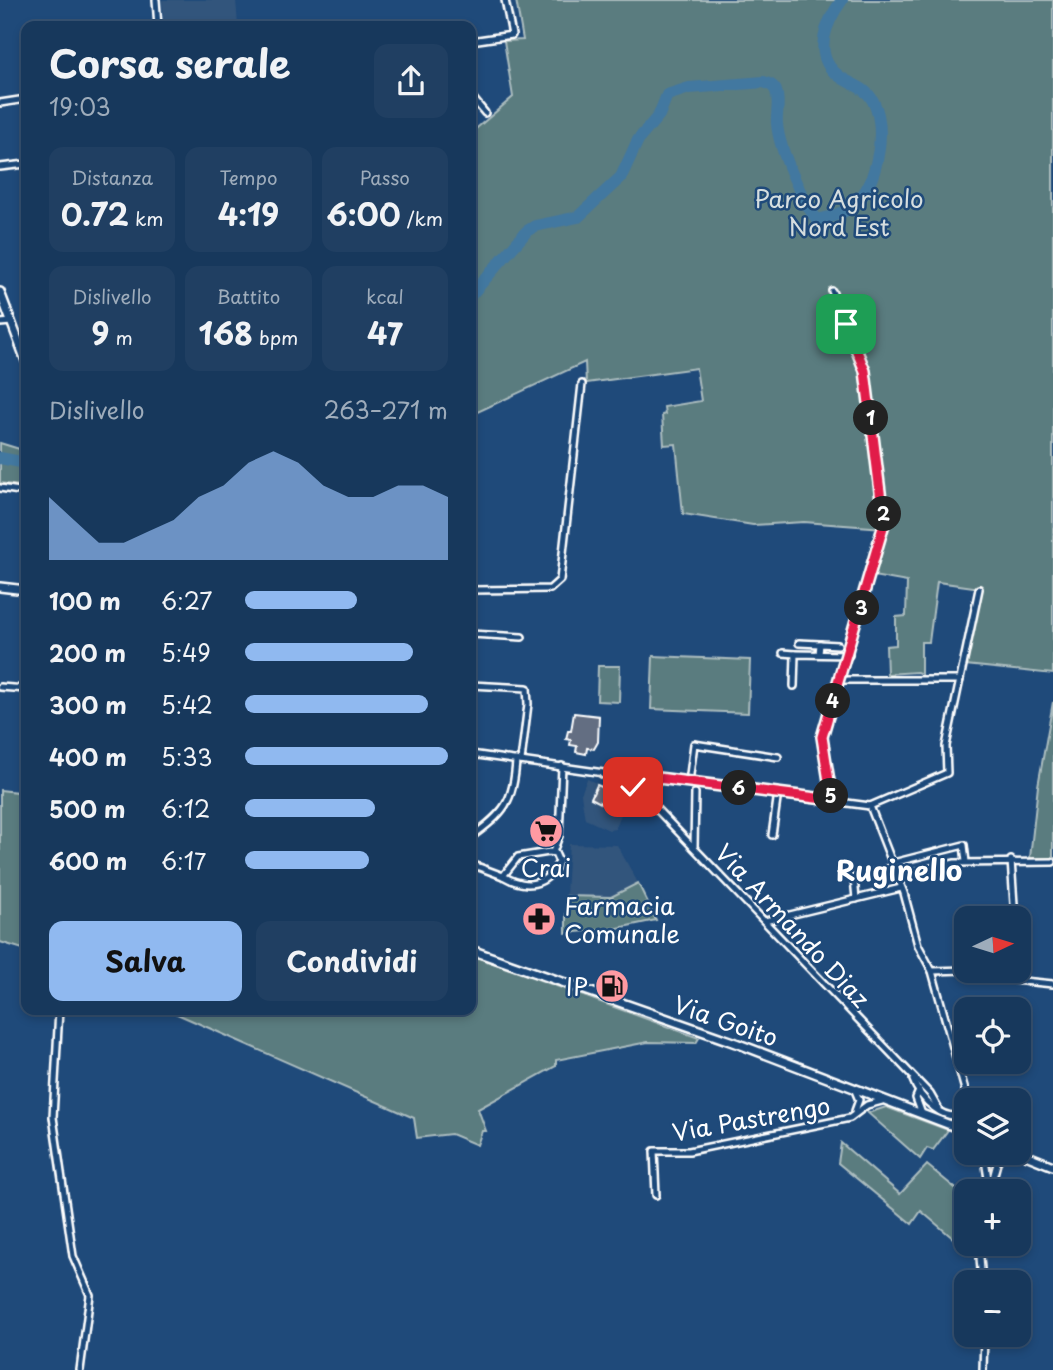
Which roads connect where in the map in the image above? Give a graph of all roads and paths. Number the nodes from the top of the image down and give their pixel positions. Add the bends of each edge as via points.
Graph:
1 (156, 0) edge
2 (505, 0) edge
3 (158, 21) edge
4 (476, 40) edge
5 (21, 100) edge
6 (476, 102) edge
7 (0, 103) edge
8 (485, 113) dead end
9 (21, 165) edge
10 (0, 167) edge
11 (832, 290) dead end
12 (0, 292) edge
13 (12, 321) junction
14 (0, 323) edge
15 (21, 346) edge
16 (582, 384) dead end
17 (0, 488) edge
18 (21, 491) edge
19 (0, 587) edge
20 (21, 589) edge
21 (979, 589) dead end
22 (476, 590) edge
23 (476, 634) edge
24 (522, 637) dead end
25 (799, 643) dead end
26 (820, 644) junction
27 (838, 645) dead end
28 (783, 653) dead end
29 (795, 654) junction
30 (820, 654) junction
31 (849, 655) junction
32 (840, 680) junction
33 (960, 680) junction
34 (476, 685) edge
35 (794, 686) dead end
36 (0, 687) edge
37 (21, 689) edge
38 (476, 755) edge
39 (778, 757) dead end
40 (518, 760) junction
41 (562, 766) junction
42 (596, 771) junction
43 (634, 780) junction
44 (689, 782) junction
45 (627, 787) junction
46 (695, 793) dead end
47 (778, 793) junction
48 (647, 799) junction
49 (832, 800) junction
50 (870, 806) junction
51 (476, 833) edge
52 (772, 835) dead end
53 (694, 847) junction
54 (553, 852) junction
55 (1011, 860) junction
56 (966, 862) junction
57 (1053, 862) edge
58 (893, 865) junction
59 (476, 866) edge
60 (503, 876) junction
61 (897, 876) junction
62 (901, 888) junction
63 (856, 899) junction
64 (1014, 906) edge
65 (765, 922) junction
66 (476, 952) edge
67 (954, 970) edge
68 (932, 971) junction
69 (1031, 982) edge
70 (1053, 984) edge
71 (59, 1015) edge
72 (912, 1077) junction
73 (853, 1086) junction
74 (924, 1088) junction
75 (964, 1088) edge
76 (917, 1095) junction
77 (887, 1100) junction
78 (901, 1105) junction
79 (938, 1108) junction
80 (854, 1114) junction
81 (922, 1114) junction
82 (954, 1116) edge
83 (932, 1118) junction
84 (954, 1126) edge
85 (1031, 1157) edge
86 (986, 1165) edge
87 (997, 1165) edge
88 (1053, 1166) edge
89 (656, 1195) dead end
90 (984, 1347) edge
91 (80, 1370) edge
92 (983, 1370) edge

1 - 3 street
2 - 4 street via 512,35
5 - 7 street
6 - 8 street
9 - 10 street
11 - 31 street via 865,371 884,508 884,530
12 - 13 street
13 - 14 street
13 - 15 street
16 - 22 street via 560,580 550,589
17 - 18 street
19 - 20 street
21 - 33 street
23 - 24 street
25 - 26 street
26 - 27 street
26 - 30 street
28 - 29 street
29 - 30 street
29 - 35 street
30 - 31 street
31 - 32 street
32 - 33 street
32 - 49 street via 821,747
33 - 50 street via 946,746 945,776
34 - 40 street via 527,688
36 - 37 street
38 - 40 street, Via Armando Diaz
39 - 44 street via 694,744
40 - 41 street, Via Armando Diaz
40 - 51 street via 505,809
41 - 42 street, Via Armando Diaz
41 - 54 street via 559,836
42 - 43 street, Via Armando Diaz
42 - 45 street, Via Armando Diaz
43 - 44 street
43 - 45 street
43 - 45 street via 624,779
43 - 48 street, Via Armando Diaz
44 - 47 street
45 - 48 street, Via Armando Diaz
46 - 53 street
47 - 49 street
47 - 52 street
48 - 53 street, Via Armando Diaz
49 - 50 street
50 - 58 street
53 - 65 street, Via Armando Diaz
54 - 60 street via 518,857
54 - 60 street via 558,864 541,881 521,885
55 - 56 street
55 - 57 street
55 - 64 street
56 - 58 street via 964,845
56 - 61 street
58 - 61 street
58 - 63 street via 854,878
59 - 60 street
61 - 62 street
62 - 63 street
62 - 68 street via 918,944
63 - 65 street
65 - 72 street, Via Armando Diaz
66 - 73 street, Via Goito
67 - 68 street
68 - 75 street
69 - 70 street
71 - 91 street via 53,1117 71,1243 90,1295
72 - 74 street, Via Armando Diaz
72 - 76 street, Via Armando Diaz
73 - 77 street, Via Goito
73 - 80 street, Via Pastrengo via 859,1100
74 - 76 street
74 - 79 street, Via Armando Diaz
76 - 78 street
76 - 79 street
76 - 81 street, Via Armando Diaz
77 - 78 street, Via Goito
77 - 80 street, Via Pastrengo
78 - 81 street, Via Goito
79 - 82 street
79 - 83 street
80 - 89 street, Via Pastrengo via 689,1151 654,1151
81 - 83 street, Via Goito
83 - 84 street, Via Goito
85 - 88 street
86 - 87 street via 989,1192
90 - 92 street

